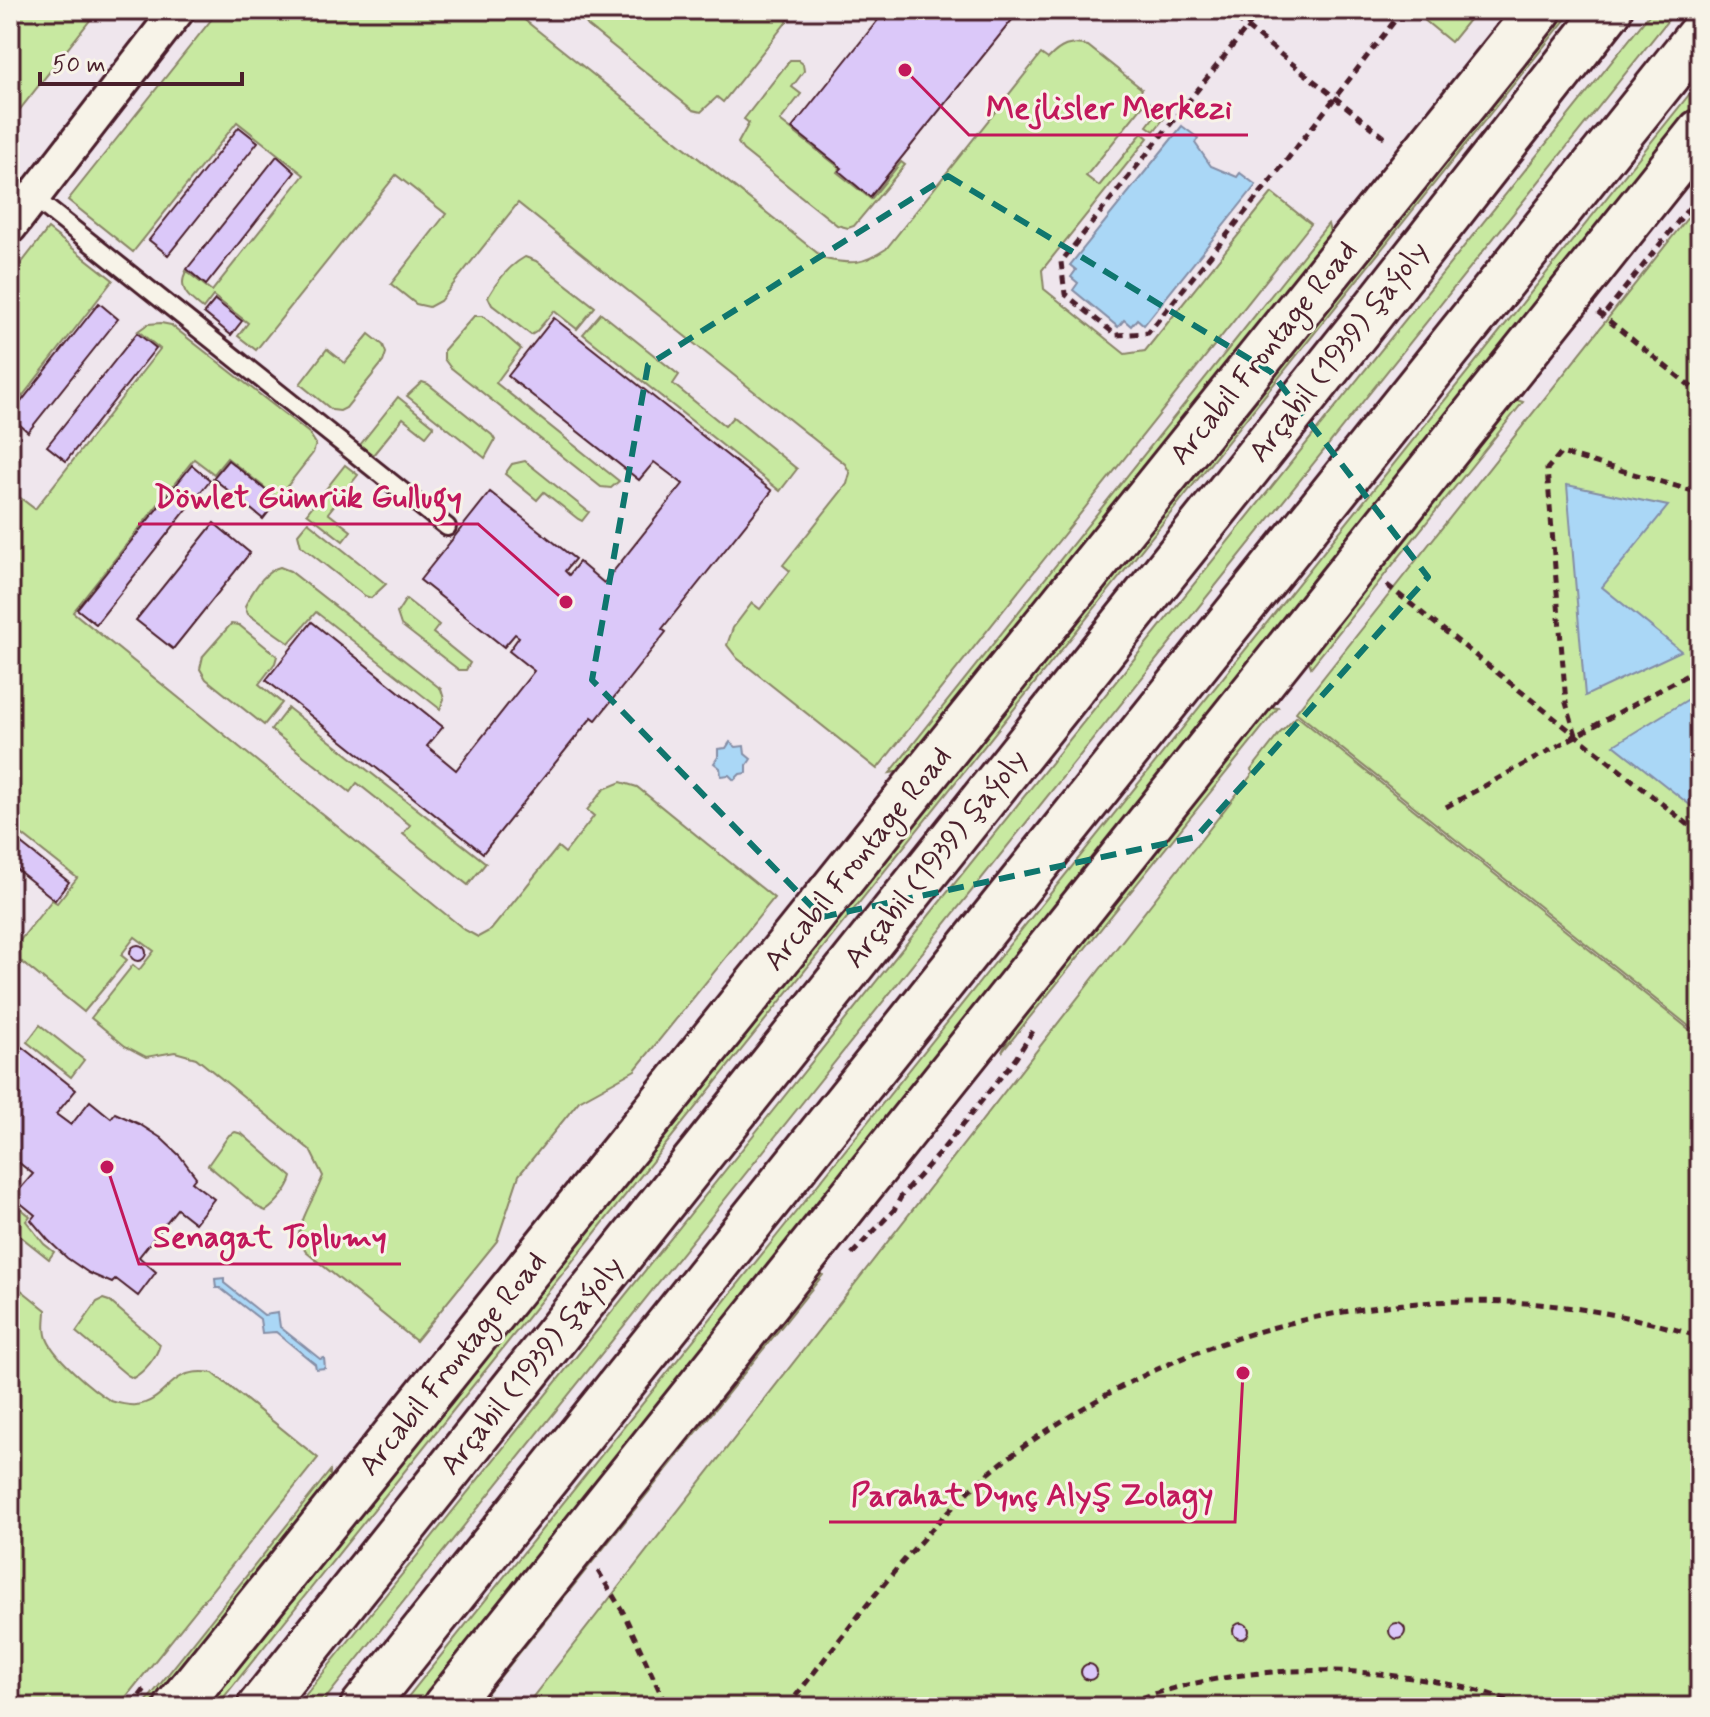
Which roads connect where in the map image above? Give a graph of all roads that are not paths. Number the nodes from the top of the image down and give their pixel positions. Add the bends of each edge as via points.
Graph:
1 (178, 10) edge
2 (1539, 10) edge
3 (1609, 10) edge
4 (1700, 34) edge
5 (1700, 132) edge
6 (33, 197) junction
7 (10, 227) edge
8 (447, 527) dead end
9 (177, 1707) edge
10 (260, 1707) edge
11 (363, 1707) edge
12 (445, 1707) edge

1 - 6 street
2 - 9 main road, Arcabil Frontage Road
3 - 10 main road, Arçabil (1939) şaýoly
4 - 11 main road
5 - 12 main road
6 - 7 street
6 - 8 lane

